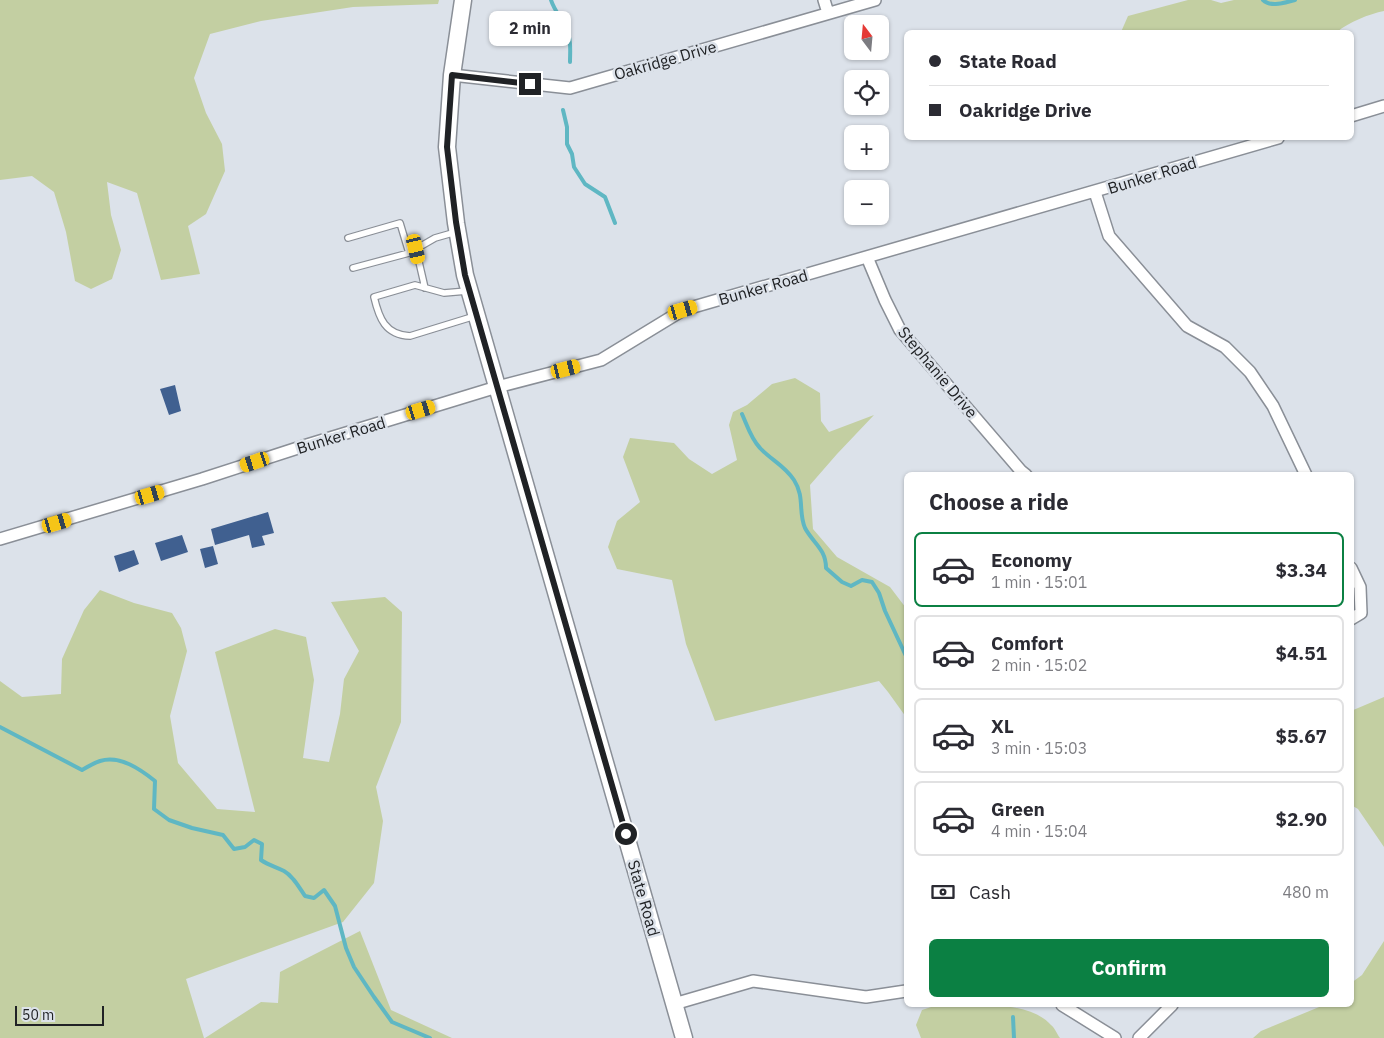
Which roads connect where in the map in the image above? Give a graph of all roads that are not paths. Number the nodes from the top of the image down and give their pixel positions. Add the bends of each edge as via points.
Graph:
1 (463, 0) edge
2 (824, 0) edge
3 (875, 0) edge
4 (834, 8) edge
5 (452, 75) junction
6 (1384, 106) edge
7 (1354, 115) edge
8 (1271, 140) edge
9 (1095, 192) junction
10 (458, 231) junction
11 (348, 238) dead end
12 (416, 249) junction
13 (408, 253) junction
14 (867, 257) junction
15 (353, 268) dead end
16 (425, 288) junction
17 (470, 291) junction
18 (477, 315) junction
19 (497, 387) junction
20 (1021, 472) edge
21 (1305, 472) edge
22 (0, 540) edge
23 (1354, 574) edge
24 (1356, 616) edge
25 (904, 991) edge
26 (674, 1004) junction
27 (1065, 1007) edge
28 (1170, 1007) edge
29 (684, 1038) edge
30 (1115, 1038) edge
31 (1139, 1038) edge

1 - 5 main road, State Road
2 - 4 street
3 - 4 street, Oakridge Drive
4 - 5 street, Oakridge Drive via 570,88
5 - 10 main road, State Road via 447,147
6 - 7 street
8 - 9 street, Bunker Road
9 - 14 street, Bunker Road
9 - 21 street via 1109,236 1187,326 1225,347 1250,372 1273,406
10 - 12 lane via 435,238
10 - 17 main road, State Road
11 - 13 lane via 400,223
12 - 13 lane
12 - 16 lane
13 - 15 lane
14 - 19 street, Bunker Road via 683,310 601,360
14 - 20 street, Stephanie Drive via 900,330
16 - 17 lane via 444,293
16 - 18 lane via 415,285 374,297 384,325 399,336 410,336
17 - 18 main road, State Road
18 - 19 main road, State Road
19 - 22 street, Bunker Road
19 - 26 main road, State Road
23 - 24 street via 1360,587
25 - 26 street via 866,998 753,981
26 - 29 main road, State Road
27 - 30 street
28 - 31 street

